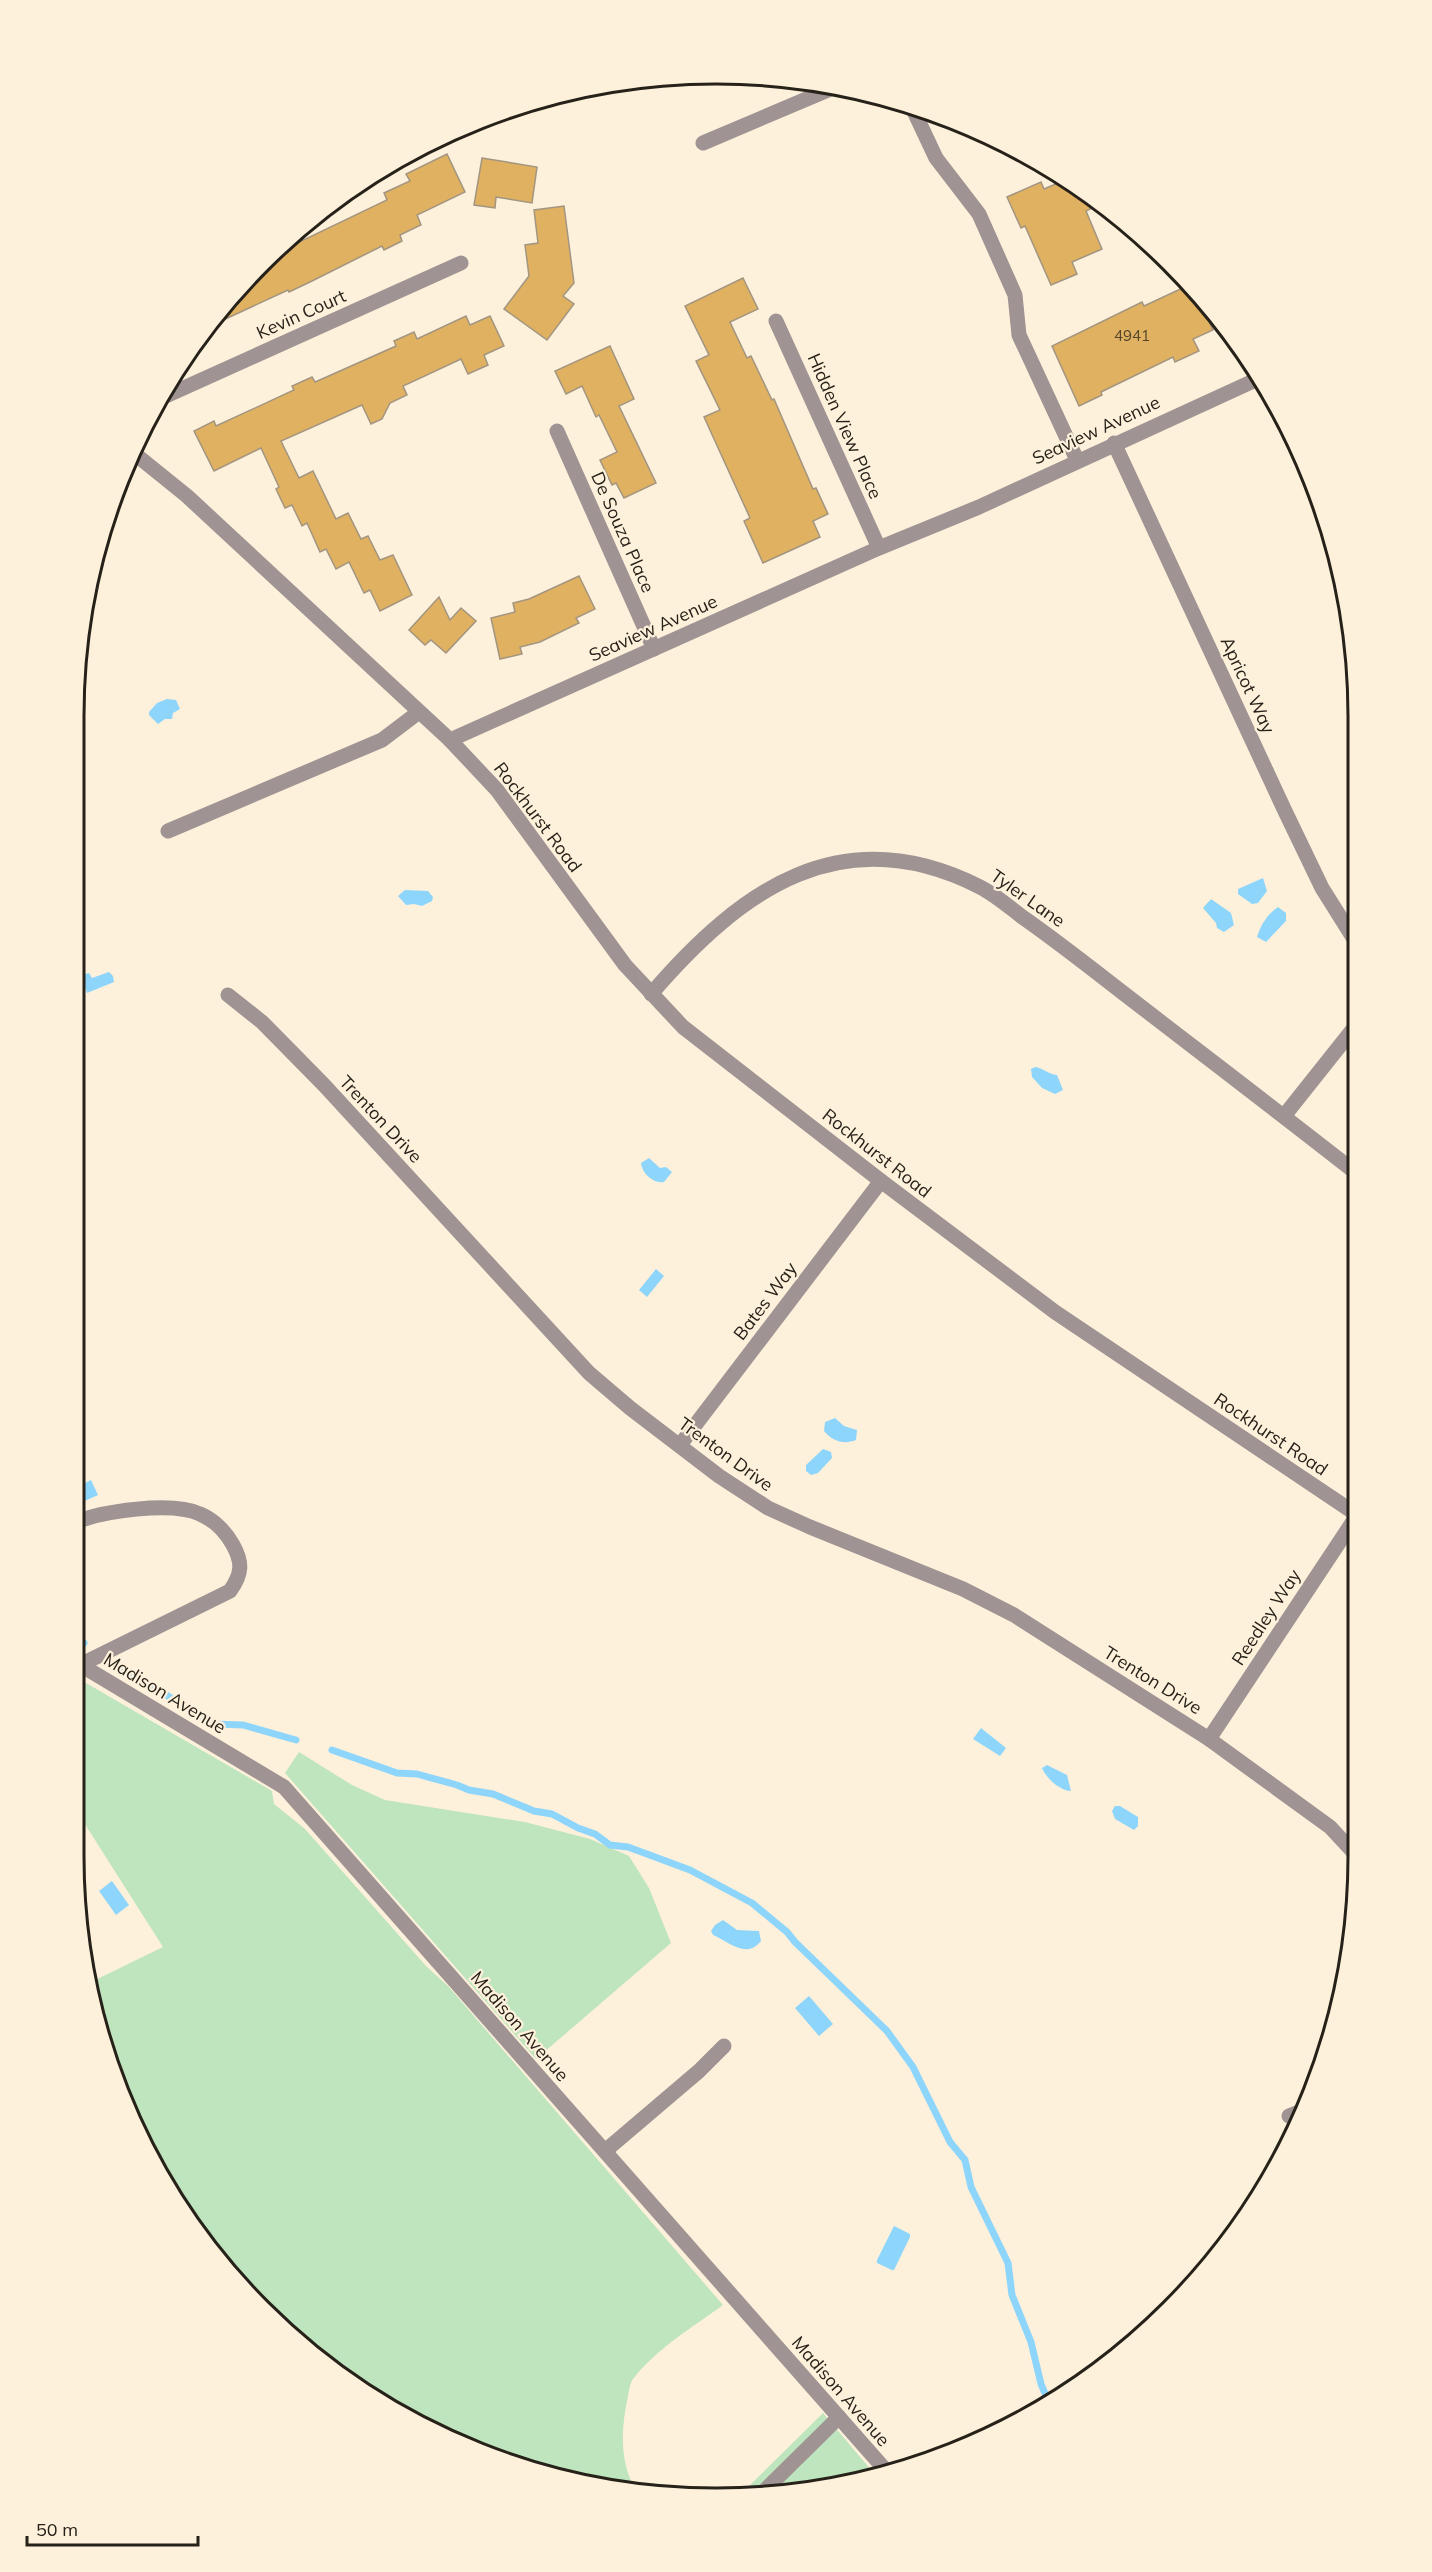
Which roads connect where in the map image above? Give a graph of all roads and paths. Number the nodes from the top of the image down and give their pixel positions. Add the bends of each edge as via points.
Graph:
1 (821, 93) edge
2 (917, 117) edge
3 (703, 143) dead end
4 (461, 263) dead end
5 (776, 321) dead end
6 (1252, 382) edge
7 (174, 392) edge
8 (556, 431) dead end
9 (1114, 443) junction
10 (139, 458) edge
11 (1077, 460) junction
12 (879, 548) junction
13 (654, 649) junction
14 (419, 712) junction
15 (450, 740) junction
16 (168, 831) dead end
17 (1348, 929) edge
18 (651, 994) junction
19 (228, 995) dead end
20 (1348, 1036) edge
21 (1284, 1116) junction
22 (1348, 1166) edge
23 (881, 1181) junction
24 (680, 1445) junction
25 (1348, 1511) edge
26 (84, 1519) edge
27 (1348, 1528) edge
28 (84, 1660) edge
29 (84, 1667) edge
30 (1209, 1739) junction
31 (1348, 1846) edge
32 (724, 2046) dead end
33 (605, 2151) junction
34 (839, 2417) junction
35 (882, 2466) edge
36 (769, 2486) edge

1 - 3 street
2 - 11 street via 936,158 979,214 1015,295 1019,335
4 - 7 street, Kevin Court
5 - 12 street, Hidden View Place
6 - 9 street, Seaview Avenue
8 - 13 street, De Souza Place
9 - 11 street, Seaview Avenue
9 - 17 street, Apricot Way via 1322,888
10 - 14 street via 187,496
11 - 12 street, Seaview Avenue via 979,507
12 - 13 street, Seaview Avenue
13 - 15 street, Seaview Avenue
14 - 15 street
14 - 16 street via 382,740
15 - 18 street, Rockhurst Road via 497,789 625,965
18 - 21 street, Tyler Lane via 749,900 786,878 828,864 869,859 909,862 947,872 982,888
18 - 23 street, Rockhurst Road via 683,1027
19 - 24 street, Trenton Drive via 262,1022 324,1085 589,1373
20 - 21 street
21 - 22 street, Tyler Lane
23 - 24 street, Bates Way
23 - 25 street, Rockhurst Road via 1091,1337
24 - 30 street, Trenton Drive via 768,1508 963,1589 1014,1615
26 - 28 street via 120,1511 181,1509 200,1514 218,1525 229,1538 240,1558 241,1569 230,1591
27 - 30 street, Reedley Way
29 - 33 street, Madison Avenue via 284,1787
30 - 31 street, Trenton Drive via 1330,1827
32 - 33 street
33 - 34 street, Madison Avenue
34 - 35 street, Madison Avenue
34 - 36 street

